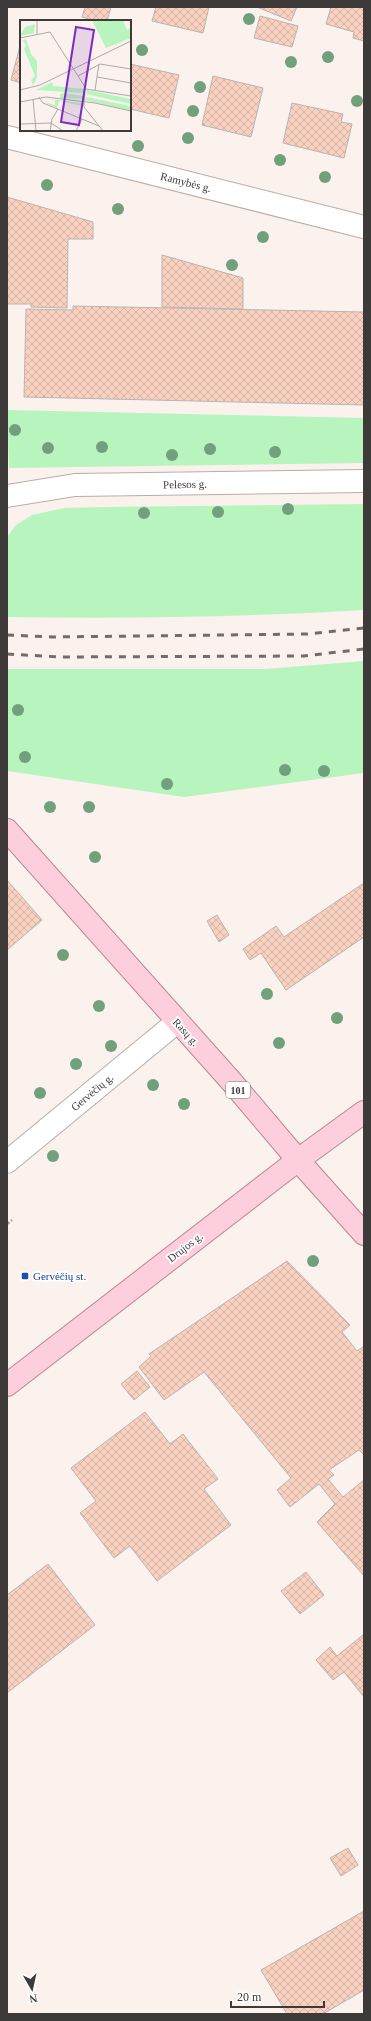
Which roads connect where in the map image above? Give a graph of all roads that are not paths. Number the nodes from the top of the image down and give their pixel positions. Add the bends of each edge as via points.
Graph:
1 (7, 137) edge
2 (364, 227) edge
3 (364, 481) edge
4 (7, 496) edge
5 (7, 830) edge
6 (177, 1022) junction
7 (364, 1112) edge
8 (298, 1160) junction
9 (7, 1162) edge
10 (364, 1234) edge
11 (7, 1385) edge

1 - 2 street, Ramybės g.
3 - 4 street, Pelesos g. via 75,485
5 - 6 main road, Rasų g. / 101
6 - 8 main road, Rasų g. / 101
6 - 9 street, Gervėčių g.
7 - 8 main road, Drujos g.
8 - 10 main road, Rasų g. / 101
8 - 11 main road, Drujos g.

